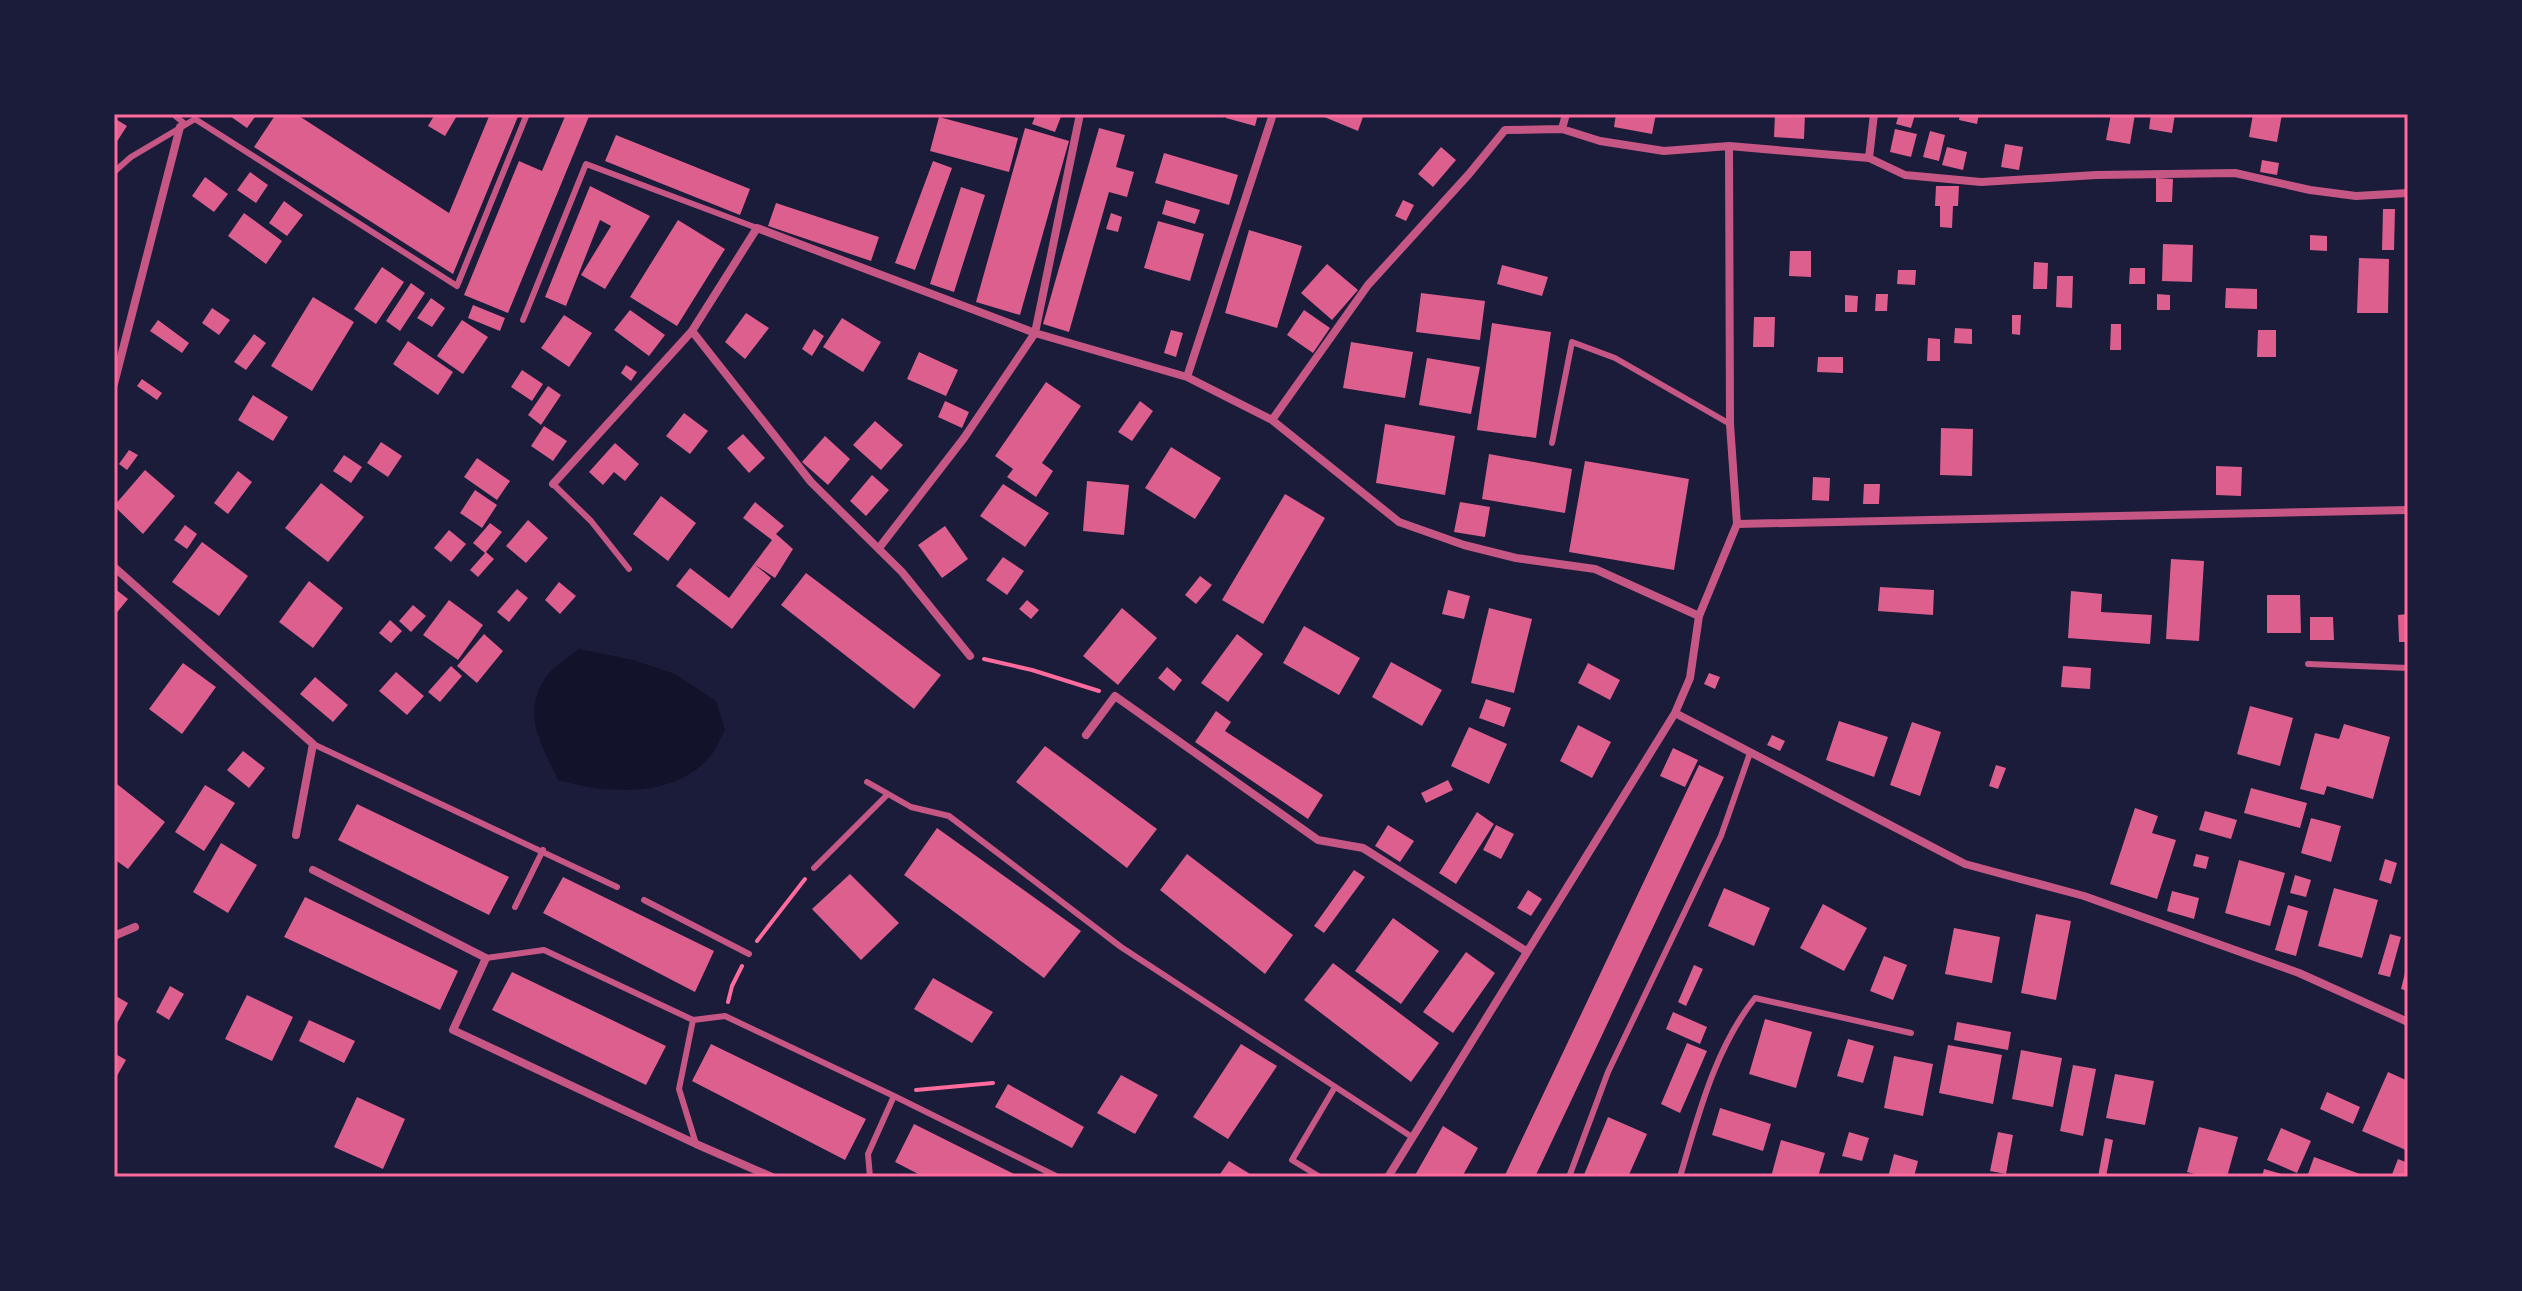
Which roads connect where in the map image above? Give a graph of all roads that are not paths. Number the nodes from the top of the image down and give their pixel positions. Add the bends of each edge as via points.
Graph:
1 (173, 114) edge
2 (527, 114) edge
3 (1080, 114) edge
4 (1273, 114) edge
5 (1566, 114) edge
6 (1874, 114) edge
7 (194, 116) edge
8 (182, 126) junction
9 (1562, 129) junction
10 (1729, 146) junction
11 (1869, 158) junction
12 (114, 172) edge
13 (2408, 193) edge
14 (757, 228) junction
15 (523, 320) dead end
16 (692, 331) junction
17 (1035, 333) junction
18 (1187, 377) junction
19 (114, 384) edge
20 (1272, 420) junction
21 (1730, 424) junction
22 (1552, 443) dead end
23 (553, 484) joint
24 (2408, 510) edge
25 (1737, 524) junction
26 (879, 548) junction
27 (114, 567) edge
28 (629, 569) dead end
29 (1699, 616) junction
30 (970, 656) road end
31 (2308, 664) dead end
32 (2408, 668) edge
33 (1675, 713) junction
34 (1086, 735) dead end
35 (313, 744) junction
36 (1750, 753) junction
37 (867, 782) dead end
38 (887, 795) junction
39 (296, 835) dead end
40 (543, 850) junction
41 (814, 868) road end
42 (313, 870) dead end
43 (617, 887) dead end
44 (644, 900) dead end
45 (515, 907) dead end
46 (135, 927) dead end
47 (114, 936) edge
48 (1526, 951) junction
49 (749, 954) road end
50 (486, 958) junction
51 (693, 1020) junction
52 (2408, 1022) edge
53 (1911, 1033) dead end
54 (1335, 1087) junction
55 (894, 1096) junction
56 (1412, 1137) junction
57 (696, 1144) junction
58 (772, 1177) edge
59 (870, 1177) edge
60 (1058, 1177) edge
61 (1320, 1177) edge
62 (1388, 1177) edge
63 (1569, 1177) edge
64 (1680, 1177) edge

1 - 8 lane
2 - 7 lane via 457,286
3 - 17 street
4 - 18 street
5 - 9 street
6 - 11 street
7 - 8 lane
8 - 12 lane
8 - 19 street
9 - 10 street via 1664,151
9 - 20 street via 1505,130 1368,285
10 - 11 street
10 - 21 street
11 - 13 street via 1905,175 1981,182 2235,173 2356,196
14 - 15 lane via 586,164
14 - 16 street
14 - 17 street
16 - 23 street
16 - 26 street via 811,482
17 - 18 street
17 - 26 street via 964,438
18 - 20 street
20 - 29 street via 1399,522 1503,555 1595,569
21 - 22 lane via 1615,358 1572,342
21 - 25 street
23 - 28 lane
24 - 25 street
25 - 29 street
26 - 30 street
27 - 35 street
29 - 33 street via 1690,678
31 - 32 lane
33 - 36 street
33 - 48 street
34 - 48 street via 1115,696 1318,840 1363,848
35 - 39 street
35 - 40 lane
36 - 52 street via 1965,864 2098,901 2299,973
36 - 63 lane via 1721,836 1608,1072
37 - 38 lane
38 - 41 lane
38 - 54 lane via 949,816 1121,947
40 - 43 lane
40 - 45 lane
42 - 50 street
44 - 49 lane
46 - 47 street
48 - 56 street
50 - 51 lane via 544,950
50 - 57 street via 453,1030
51 - 55 lane via 725,1016
51 - 57 lane via 679,1089
53 - 64 lane via 1755,998 1736,1021 1717,1064
54 - 56 lane
54 - 61 lane via 1292,1160
55 - 59 lane via 868,1154
55 - 60 lane
56 - 62 street
57 - 58 street

